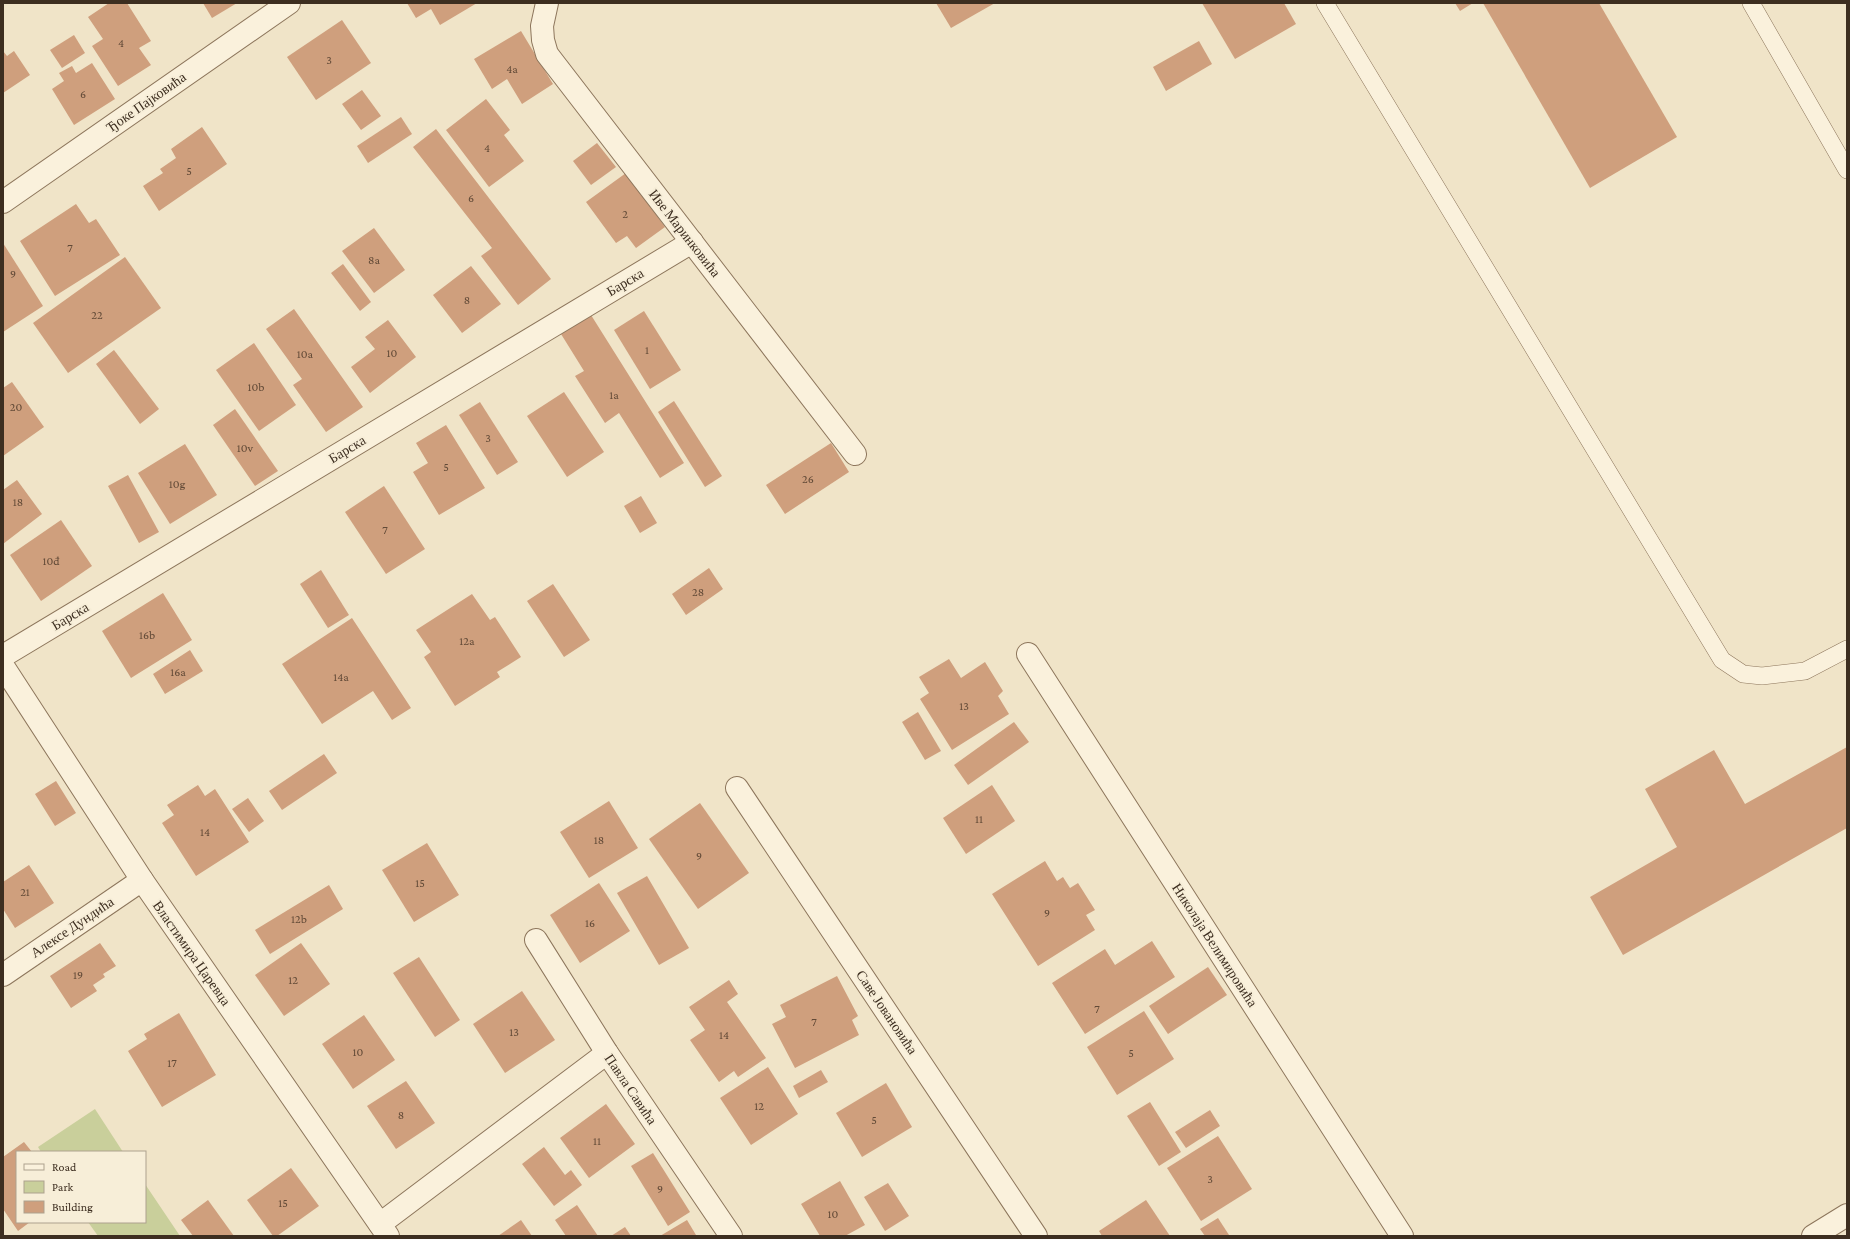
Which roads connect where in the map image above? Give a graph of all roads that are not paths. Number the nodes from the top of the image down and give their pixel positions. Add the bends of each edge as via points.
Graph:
1 (289, 3) edge
2 (547, 3) edge
3 (1325, 3) edge
4 (1751, 3) edge
5 (1847, 170) edge
6 (3, 202) edge
7 (692, 242) junction
8 (855, 454) dead end
9 (1847, 649) edge
10 (1028, 654) dead end
11 (3, 656) edge
12 (3, 666) edge
13 (737, 788) dead end
14 (142, 880) junction
15 (536, 940) dead end
16 (3, 975) edge
17 (607, 1053) junction
18 (1842, 1224) edge
19 (384, 1230) edge
20 (731, 1236) edge
21 (1036, 1236) edge
22 (1402, 1236) edge
23 (1813, 1236) edge

1 - 6 street, Ђоке Пајковића
2 - 7 street, Иве Маринковића via 542,26 547,54
3 - 9 lane via 1722,660 1743,674 1762,676 1805,671
4 - 5 lane
7 - 8 street, Иве Маринковића
7 - 11 street, Барска
10 - 22 street, Николаја Велимировића
12 - 14 street, Властимира Царевца
13 - 21 street, Саве Јовановића
14 - 16 street, Алексе Дундића
14 - 19 street, Властимира Царевца
15 - 17 street, Павла Савића
17 - 19 street
17 - 20 street, Павла Савића
18 - 23 street

